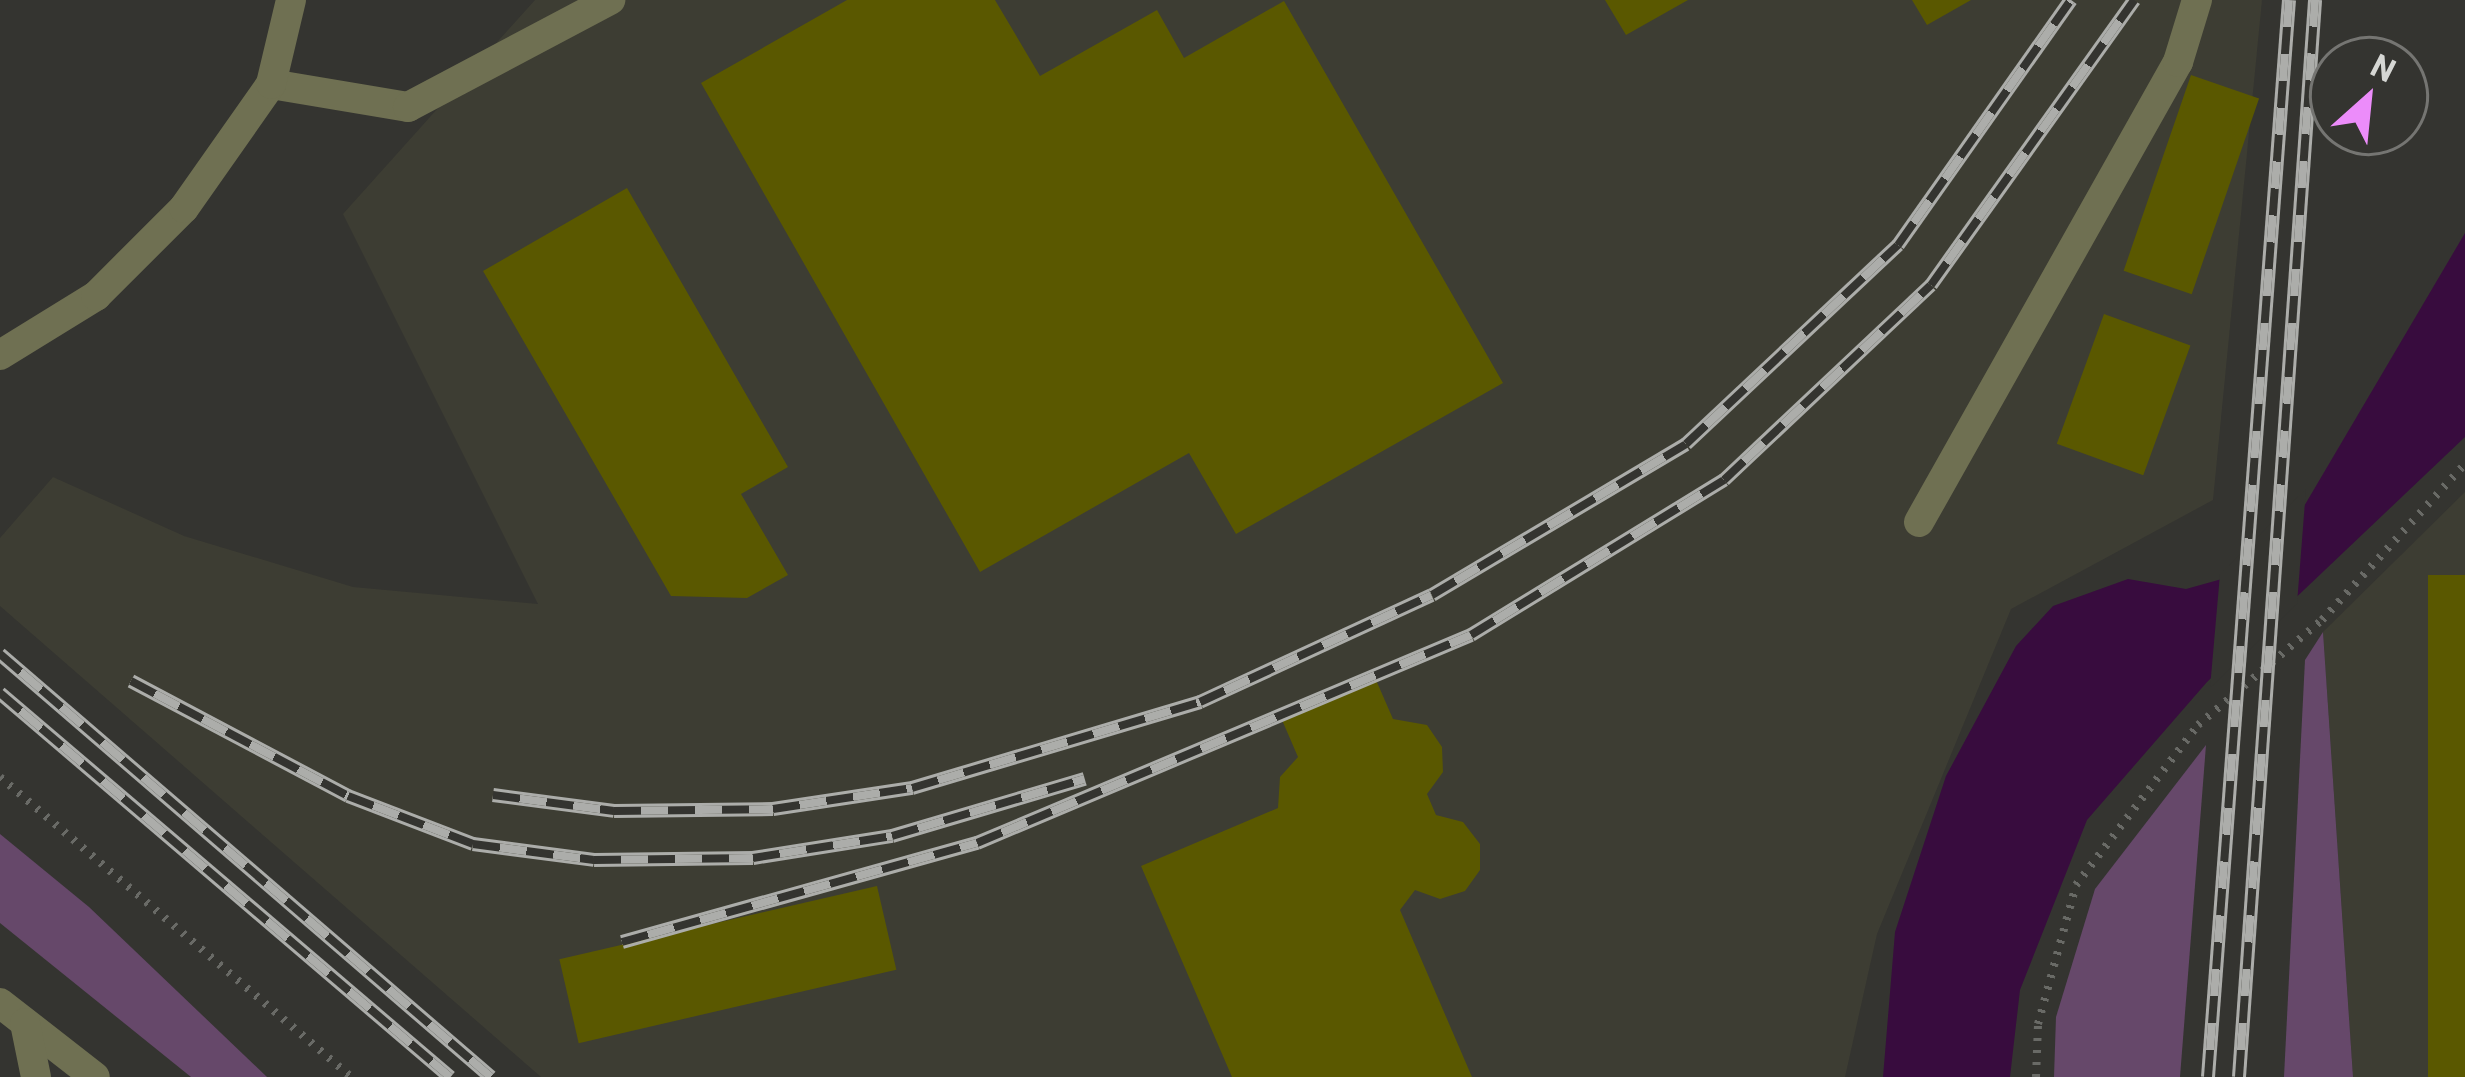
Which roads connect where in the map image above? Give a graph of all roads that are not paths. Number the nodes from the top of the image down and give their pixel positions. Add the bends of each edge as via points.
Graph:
1 (291, 0) edge
2 (610, 0) edge
3 (2197, 0) edge
4 (272, 84) junction
5 (0, 355) edge
6 (1919, 522) dead end
7 (0, 1003) edge
8 (25, 1023) junction
9 (36, 1077) edge
10 (95, 1077) edge

1 - 4 street
2 - 4 street via 408,107
3 - 6 street via 2178,62
4 - 5 street via 184,208 96,296
7 - 8 street
8 - 9 street
8 - 10 street

